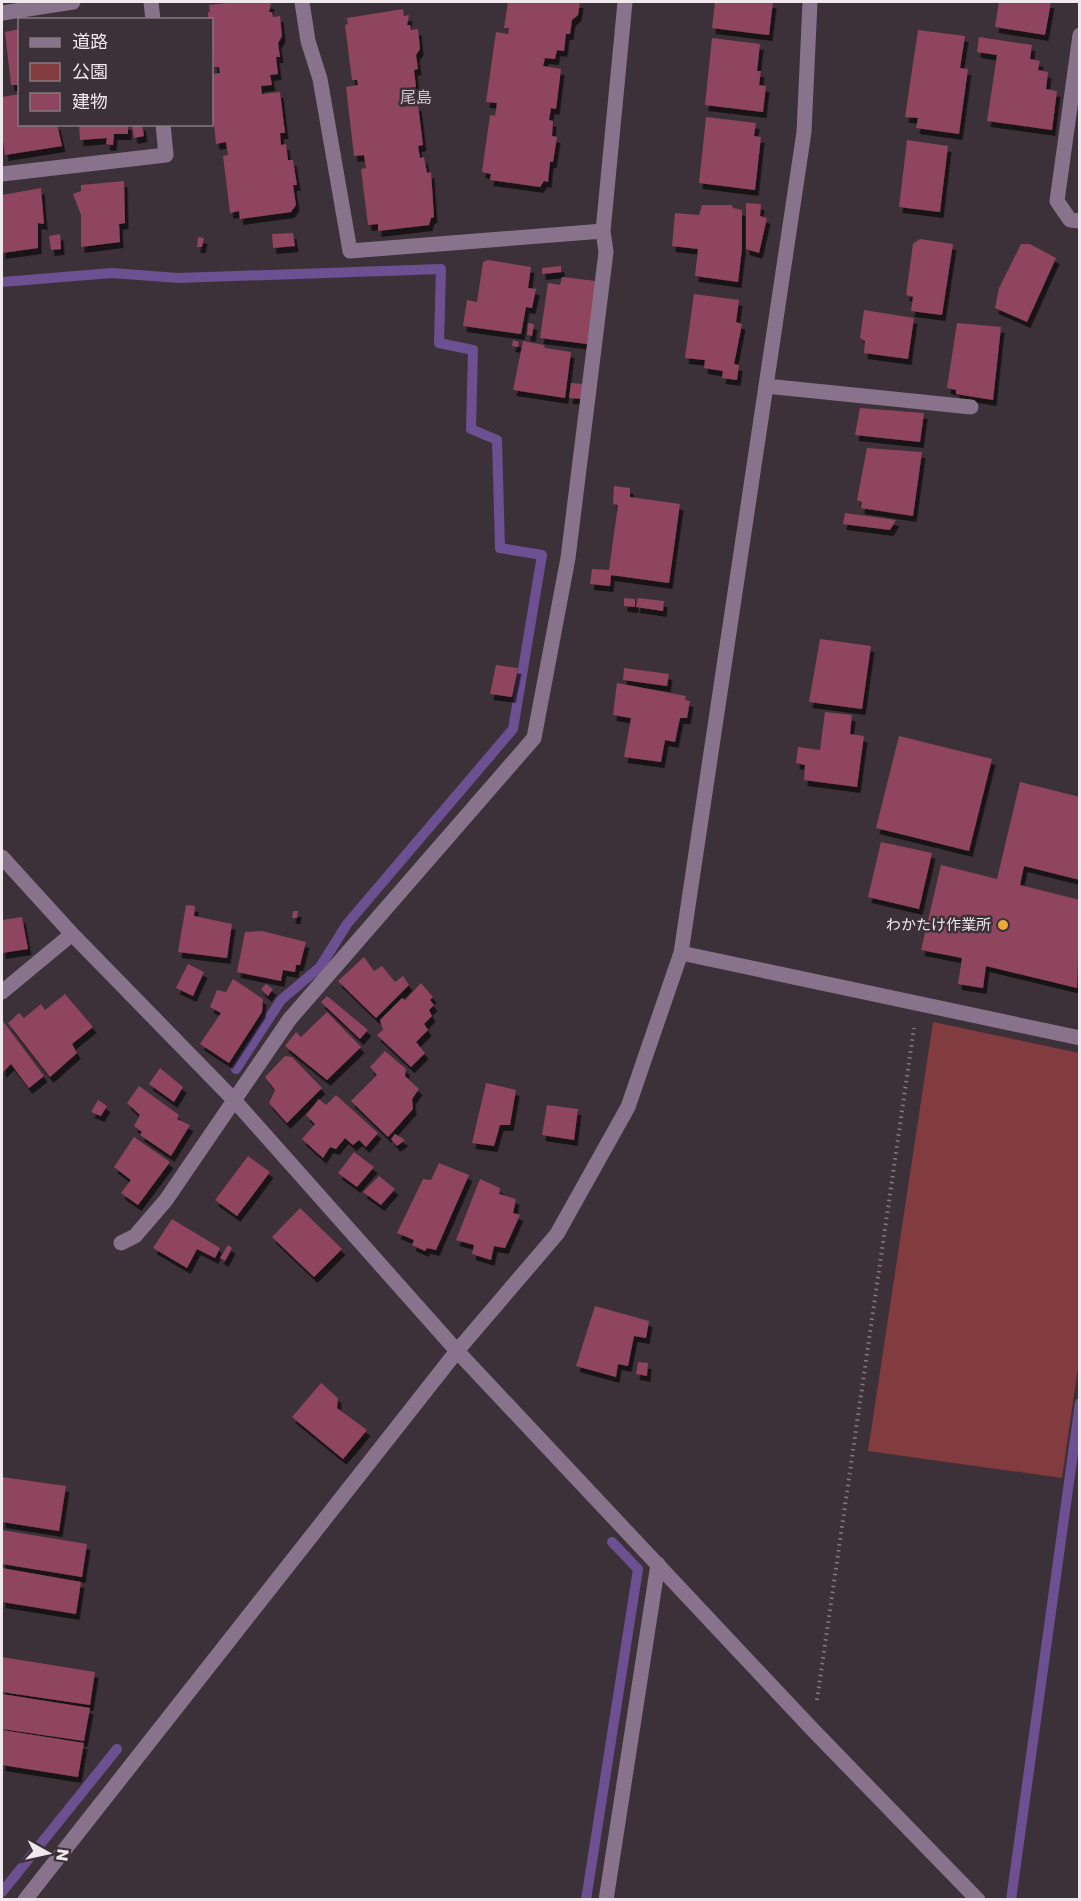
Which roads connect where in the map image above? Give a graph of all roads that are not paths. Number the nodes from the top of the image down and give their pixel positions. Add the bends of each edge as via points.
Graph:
1 (73, 2) edge
2 (151, 2) edge
3 (302, 2) edge
4 (625, 2) edge
5 (810, 2) edge
6 (2, 13) edge
7 (153, 18) edge
8 (1080, 34) edge
9 (163, 126) edge
10 (2, 174) edge
11 (1080, 221) edge
12 (603, 231) junction
13 (766, 386) junction
14 (971, 407) dead end
15 (2, 857) edge
16 (72, 934) junction
17 (681, 953) junction
18 (2, 992) edge
19 (1080, 1038) edge
20 (234, 1100) junction
21 (121, 1243) dead end
22 (457, 1352) junction
23 (658, 1564) junction
24 (25, 1899) edge
25 (606, 1899) edge
26 (978, 1899) edge

1 - 6 street
2 - 7 street
3 - 12 street via 308,41 320,79 350,251
4 - 12 street
5 - 13 street via 804,132
8 - 11 street via 1057,201 1070,220
9 - 10 street via 166,155
12 - 20 street via 606,252 568,558 534,738 289,1020
13 - 14 street
13 - 17 street
15 - 16 street
16 - 18 street
16 - 20 street
17 - 19 street
17 - 22 street via 628,1107 557,1234
20 - 21 street via 166,1200 135,1236
20 - 22 street
22 - 23 street
22 - 24 street
23 - 25 street
23 - 26 street

